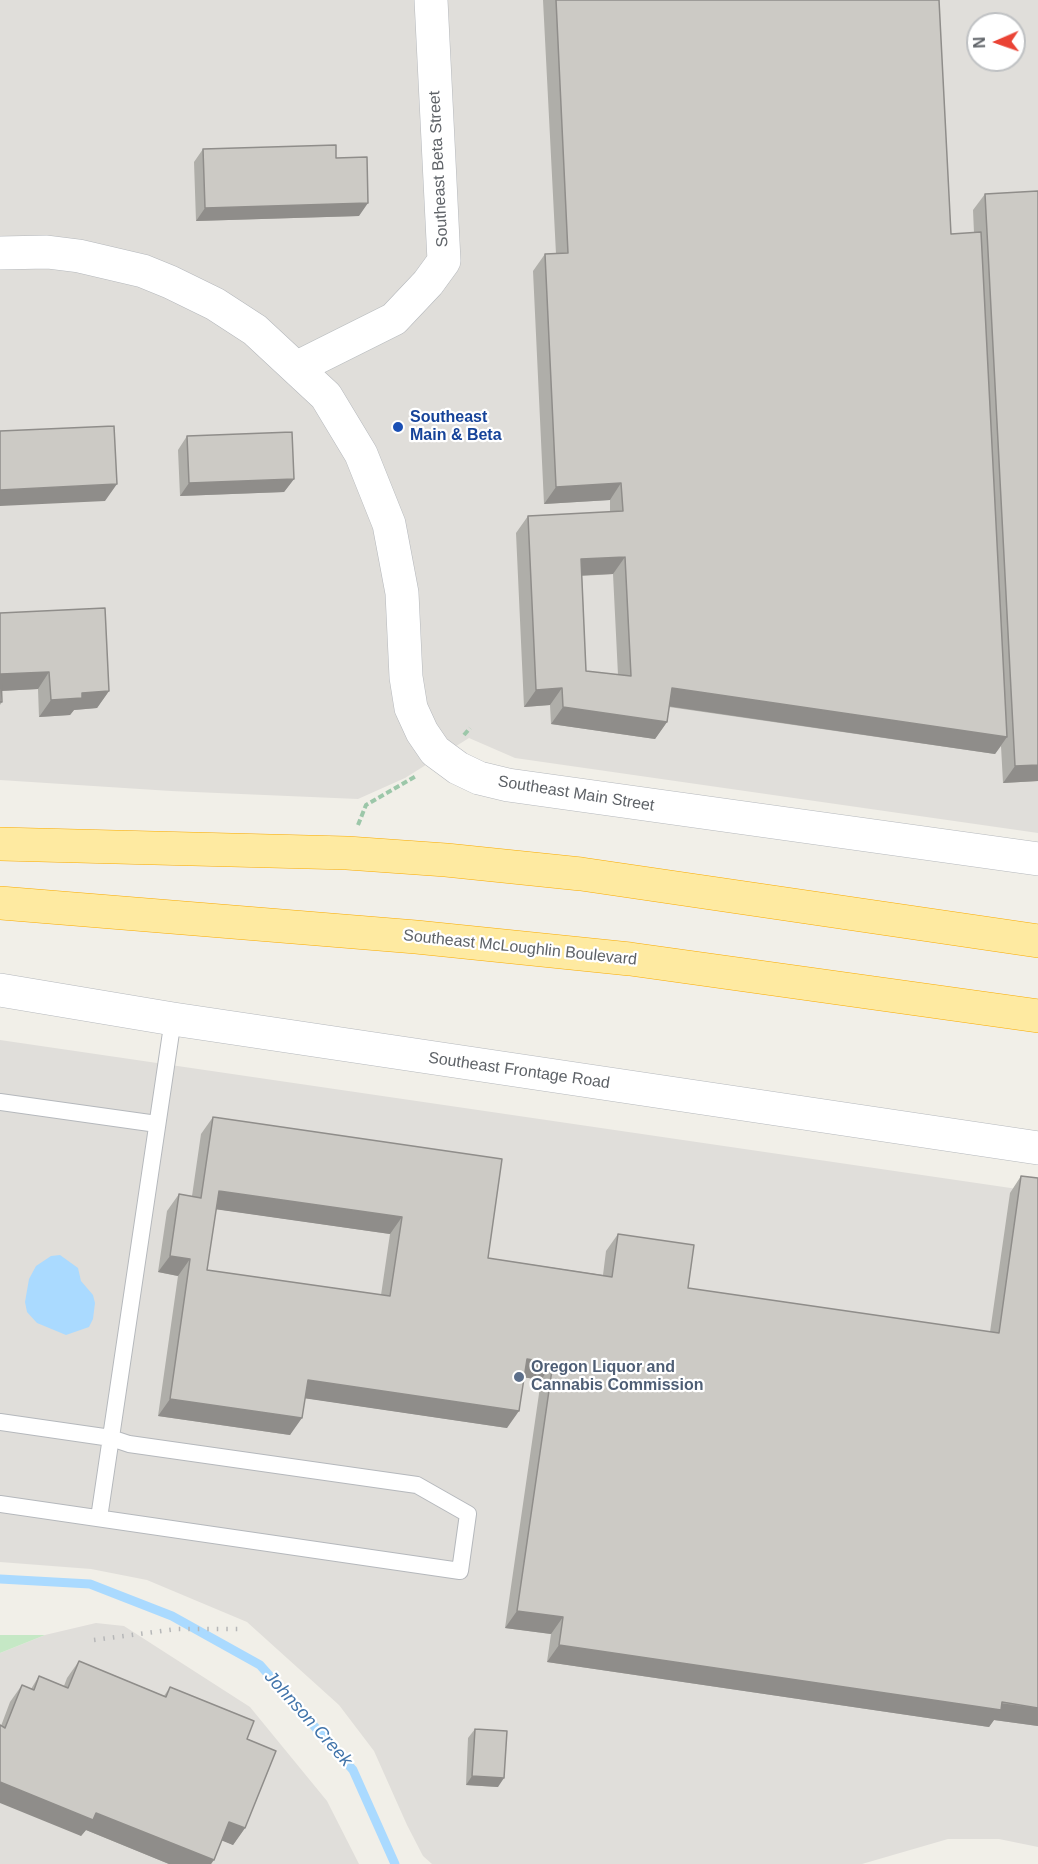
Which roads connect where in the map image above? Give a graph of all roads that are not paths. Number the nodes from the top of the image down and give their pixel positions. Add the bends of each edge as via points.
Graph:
1 (431, 0) edge
2 (0, 253) edge
3 (298, 367) junction
4 (0, 844) edge
5 (1038, 859) edge
6 (0, 903) edge
7 (1038, 941) edge
8 (0, 990) edge
9 (1038, 1016) edge
10 (172, 1020) junction
11 (0, 1102) edge
12 (157, 1124) junction
13 (1038, 1148) edge
14 (0, 1422) edge
15 (111, 1438) junction
16 (0, 1504) edge
17 (99, 1518) junction

1 - 3 street, Southeast Beta Street via 444,261 394,319
2 - 3 street, Southeast Main Street via 79,256 152,275 194,292 235,316
3 - 5 street, Southeast Main Street via 339,416 376,489 389,524 400,576 411,708 427,741 446,760 479,778 508,785
4 - 7 highway via 347,853 582,874
6 - 9 highway, Southeast McLoughlin Boulevard via 630,959
8 - 10 street, Southeast Frontage Road
10 - 12 lane
10 - 13 street, Southeast Frontage Road
11 - 12 lane
12 - 15 lane
14 - 15 lane
15 - 17 lane
15 - 17 lane via 129,1444 417,1485 468,1514 460,1571
16 - 17 lane

